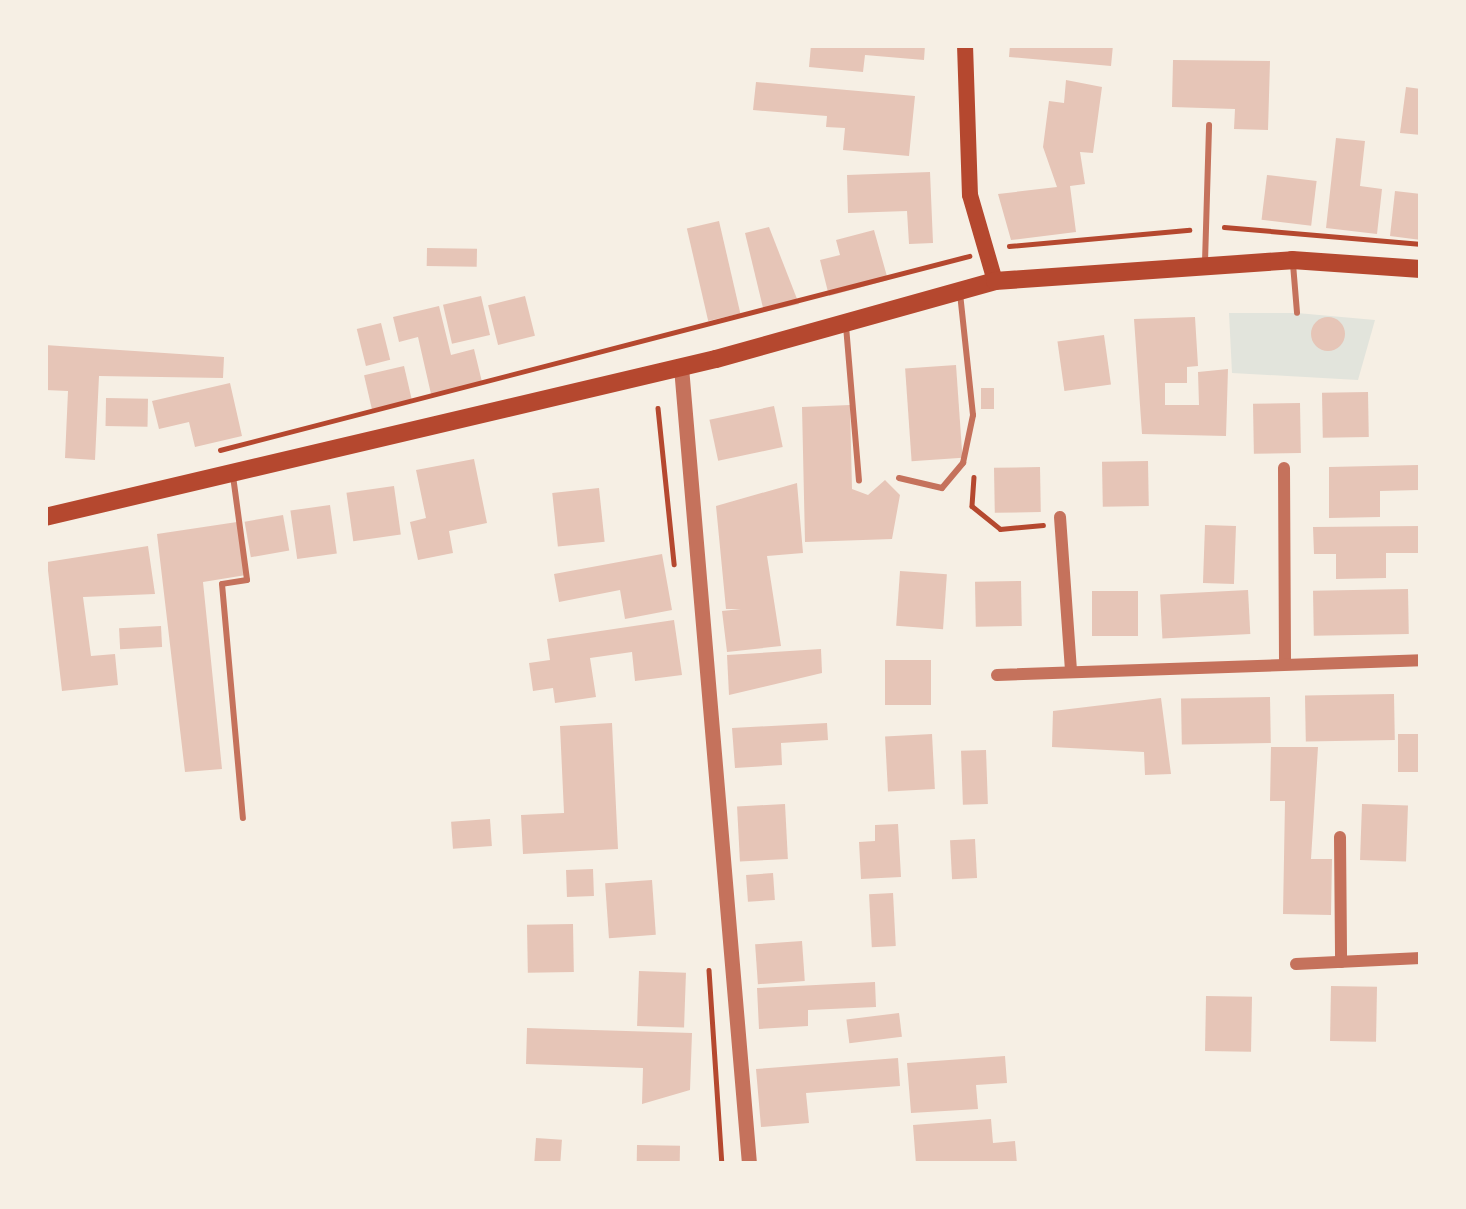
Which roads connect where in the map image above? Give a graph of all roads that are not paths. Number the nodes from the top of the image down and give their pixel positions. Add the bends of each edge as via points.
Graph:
1 (965, 45) edge
2 (1209, 125) dead end
3 (1292, 260) junction
4 (1205, 266) junction
5 (1421, 269) edge
6 (995, 281) junction
7 (960, 291) junction
8 (1297, 313) dead end
9 (846, 323) junction
10 (681, 367) junction
11 (1284, 468) dead end
12 (232, 472) junction
13 (899, 478) dead end
14 (859, 480) dead end
15 (45, 517) edge
16 (1060, 521) road end
17 (1421, 660) edge
18 (1285, 664) junction
19 (1071, 672) junction
20 (997, 675) dead end
21 (244, 818) dead end
22 (1340, 837) dead end
23 (1421, 958) edge
24 (1341, 962) junction
25 (1296, 964) dead end
26 (748, 1164) edge

1 - 6 main road via 970,195
2 - 4 lane
3 - 4 main road
3 - 5 main road
3 - 8 lane
4 - 6 main road
6 - 7 main road
7 - 9 main road
7 - 13 lane via 973,415 963,463 942,488
9 - 10 main road
9 - 14 lane
10 - 12 main road
10 - 26 street
11 - 18 street
12 - 15 main road
12 - 21 lane via 247,580 222,584
16 - 19 street
17 - 18 street
18 - 19 street
19 - 20 street
22 - 24 street
23 - 24 street
24 - 25 street

